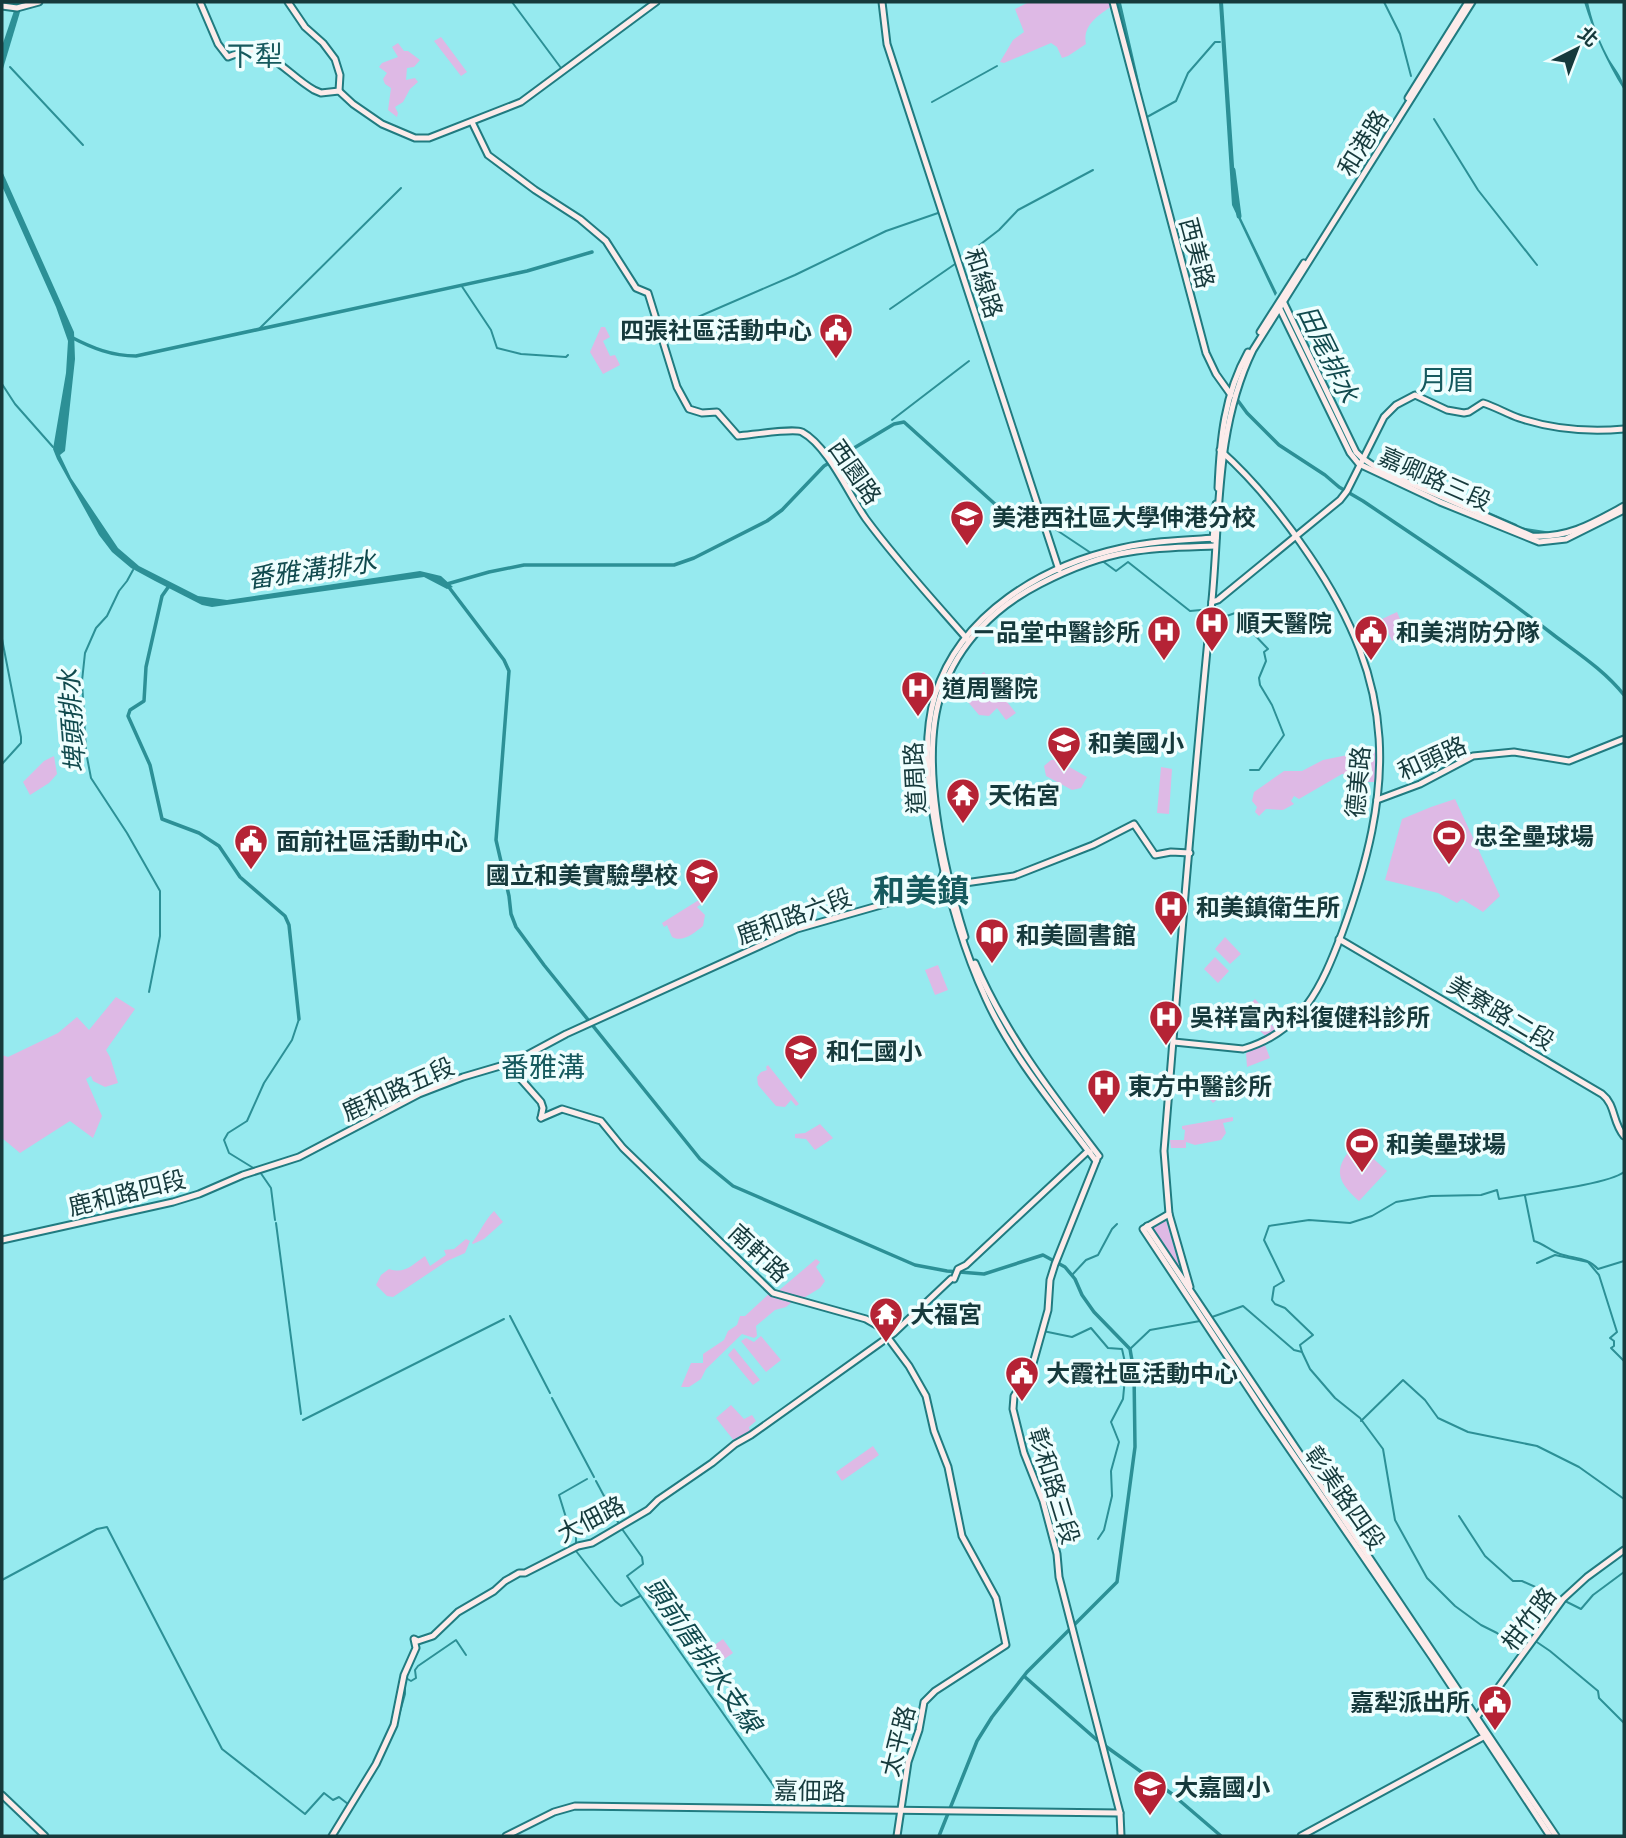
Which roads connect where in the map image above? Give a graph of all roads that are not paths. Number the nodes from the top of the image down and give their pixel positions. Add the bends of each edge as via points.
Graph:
1 (39, 2) edge
2 (200, 2) edge
3 (288, 2) edge
4 (656, 2) edge
5 (882, 2) edge
6 (1113, 2) edge
7 (1470, 2) edge
8 (2, 6) edge
9 (338, 91) junction
10 (472, 122) junction
11 (1280, 303) junction
12 (1233, 394) junction
13 (1624, 429) edge
14 (1222, 452) junction
15 (1360, 461) junction
16 (1624, 508) edge
17 (1296, 537) junction
18 (1215, 538) junction
19 (1215, 547) junction
20 (1059, 571) junction
21 (1212, 602) junction
22 (967, 640) junction
23 (1624, 739) edge
24 (1377, 800) junction
25 (1190, 853) junction
26 (944, 872) junction
27 (963, 884) junction
28 (949, 886) junction
29 (932, 891) junction
30 (953, 901) junction
31 (1339, 939) junction
32 (591, 1022) joint
33 (1174, 1042) junction
34 (510, 1063) junction
35 (1624, 1136) edge
36 (1088, 1150) junction
37 (1098, 1158) junction
38 (258, 1170) joint
39 (1169, 1214) junction
40 (2, 1240) edge
41 (1191, 1292) junction
42 (888, 1338) junction
43 (954, 1496) joint
44 (1624, 1550) edge
45 (1475, 1719) junction
46 (1486, 1736) junction
47 (2, 1794) edge
48 (900, 1810) junction
49 (1120, 1813) junction
50 (45, 1836) edge
51 (332, 1836) edge
52 (506, 1836) edge
53 (897, 1836) edge
54 (1121, 1836) edge
55 (1300, 1836) edge
56 (1550, 1836) edge
57 (1556, 1836) edge

1 - 8 street via 10,9
2 - 9 street via 228,57 258,52 314,90
3 - 9 street via 299,21 335,59
4 - 10 street via 521,102
5 - 20 street, 和線路 via 887,44
6 - 12 street, 西美路 via 1206,353
7 - 11 street, 和港路
9 - 10 street via 382,124 415,138 429,138
10 - 22 street, 西園路 via 493,160 580,219 611,246 636,288 648,293 677,387 689,409 717,412 738,436 804,434 830,461 885,544
11 - 12 street, 和港路
11 - 15 street, 嘉卿路三段
12 - 14 street, 和港路
13 - 15 street via 1551,425 1520,419 1483,403 1469,412 1447,410 1415,395 1388,412
14 - 17 street, 德美路
14 - 18 street, 和港路
15 - 16 street, 嘉卿路三段 via 1532,536 1572,532
15 - 17 street via 1340,500
17 - 21 street
17 - 24 street, 德美路 via 1332,591 1370,677 1381,742
18 - 19 street, 和港路
18 - 20 street, 道周路 via 1124,547
19 - 20 street, 道周路 via 1128,552
19 - 21 street, 和港路
20 - 22 street, 道周路 via 997,611
21 - 25 street, 和港路
22 - 26 street, 道周路 via 942,679 930,729 933,817
22 - 28 street, 道周路 via 941,693 935,725 933,779
23 - 24 street, 和頭路 via 1569,761 1514,752 1473,756
24 - 31 street, 德美路 via 1361,874
25 - 27 street, 鹿和路六段 via 1154,856 1135,824 1053,863 1014,876
25 - 33 street, 和港路
26 - 28 street, 道周路
26 - 29 street
27 - 28 street, 鹿和路六段
27 - 30 street
28 - 29 street, 鹿和路六段
28 - 30 street, 道周路
29 - 30 street
29 - 32 street, 鹿和路六段 via 797,929
30 - 36 street, 道周路 via 988,1003 1012,1046
30 - 37 street, 道周路 via 998,1014
31 - 33 street, 德美路 via 1311,1003 1267,1040 1243,1049
31 - 35 street, 美寮路二段 via 1602,1094
32 - 34 street, 鹿和路五段
33 - 39 street, 和港路 via 1164,1151
34 - 38 street, 鹿和路五段 via 419,1094 299,1157
34 - 42 street, 南軒路 via 541,1102 541,1118 562,1108 599,1119 623,1148 773,1293 866,1319
36 - 37 street
36 - 42 street, 大佃路
37 - 49 street, 彰和路三段 via 1055,1264 1032,1367 1014,1396 1013,1409 1043,1502
38 - 40 street, 鹿和路四段 via 173,1202
39 - 41 street, 和港路
39 - 41 street via 1145,1227
41 - 45 street, 彰美路四段
42 - 43 street, 南軒路 via 926,1396
42 - 51 street, 大佃路 via 648,1510 592,1543 519,1573 458,1612 433,1636 414,1639 416,1648 404,1675 394,1725
43 - 48 street, 太平路 via 962,1536 996,1598 1006,1645 924,1702
44 - 45 street, 柑竹路 via 1563,1599
45 - 46 street, 彰美路四段
46 - 55 street
46 - 56 street
46 - 57 street
47 - 50 street
48 - 49 street, 嘉佃路
48 - 52 street, 嘉佃路 via 575,1806
48 - 53 street, 太平路
49 - 54 street, 彰和路三段

